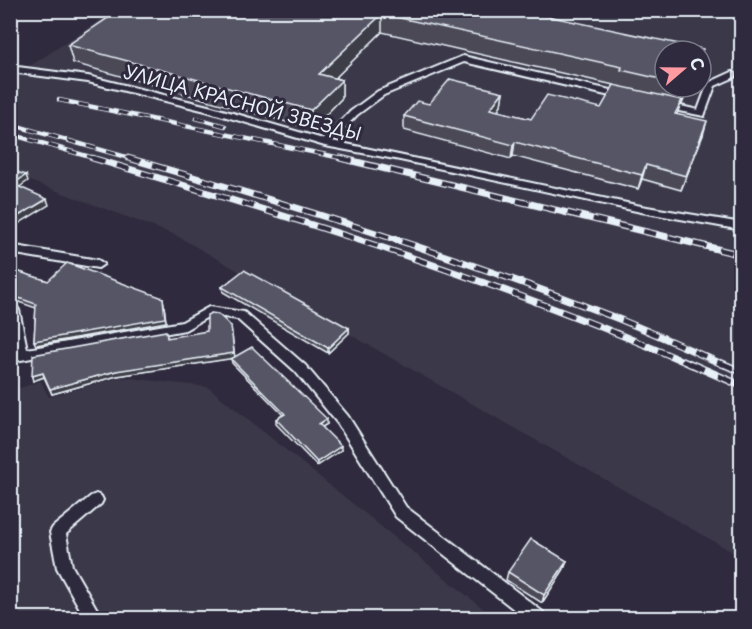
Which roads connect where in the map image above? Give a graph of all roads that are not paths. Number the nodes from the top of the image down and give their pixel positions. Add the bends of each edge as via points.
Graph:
1 (10, 69) edge
2 (732, 75) dead end
3 (633, 98) edge
4 (656, 103) edge
5 (325, 143) junction
6 (739, 223) edge
7 (10, 249) edge
8 (98, 264) dead end
9 (10, 309) edge
10 (16, 355) edge
11 (96, 500) dead end
12 (94, 618) edge
13 (537, 618) edge

1 - 5 lane, УЛИЦА КРАСНОЙ ЗВЕЗДЫ via 88,79
2 - 4 lane via 711,85 701,114
3 - 5 lane via 463,59 381,93 354,113
5 - 6 lane, УЛИЦА КРАСНОЙ ЗВЕЗДЫ via 641,209
7 - 8 lane
9 - 10 lane via 14,310
10 - 13 lane via 186,326 209,311 240,315 300,368 343,420 401,512
11 - 12 lane via 58,532 65,568

